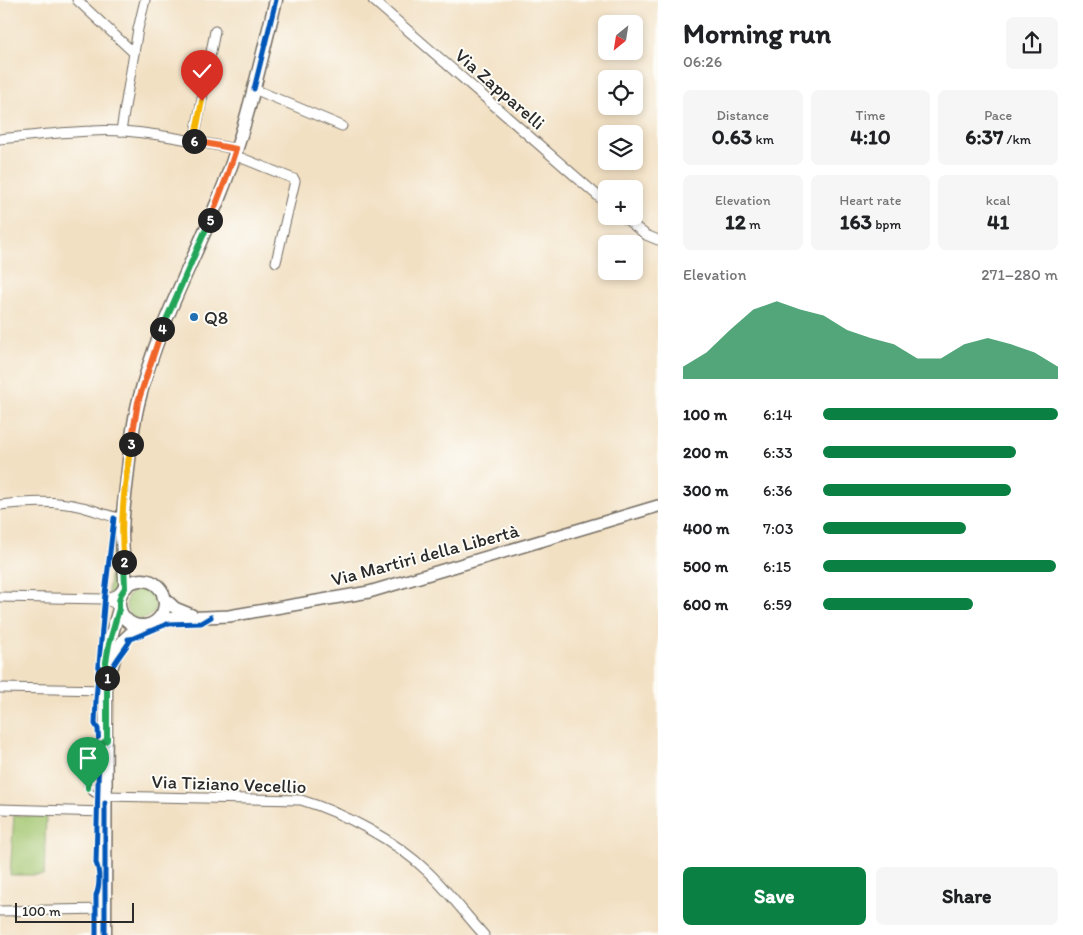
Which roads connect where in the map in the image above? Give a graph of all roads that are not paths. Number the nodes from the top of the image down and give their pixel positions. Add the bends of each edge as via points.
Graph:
1 (77, 0) edge
2 (145, 0) edge
3 (276, 0) edge
4 (373, 0) edge
5 (216, 31) dead end
6 (134, 53) junction
7 (254, 89) junction
8 (342, 126) dead end
9 (121, 131) junction
10 (0, 139) edge
11 (194, 141) junction
12 (235, 152) junction
13 (598, 196) edge
14 (633, 225) edge
15 (658, 240) edge
16 (276, 262) dead end
17 (0, 505) edge
18 (658, 506) edge
19 (123, 518) junction
20 (122, 547) junction
21 (146, 581) junction
22 (125, 588) junction
23 (0, 597) edge
24 (163, 597) junction
25 (104, 599) junction
26 (119, 609) junction
27 (196, 616) junction
28 (158, 619) junction
29 (142, 626) junction
30 (107, 686) junction
31 (0, 688) edge
32 (107, 740) junction
33 (106, 803) junction
34 (0, 810) edge
35 (105, 909) junction
36 (0, 911) edge
37 (105, 935) edge
38 (484, 935) edge

1 - 6 street
2 - 6 street
3 - 7 main road
4 - 13 street, Via Zapparelli
5 - 11 street
6 - 9 street
7 - 8 street
7 - 12 main road
9 - 10 street via 92,130
9 - 11 street
11 - 12 street
12 - 16 street via 295,181
12 - 19 main road via 144,380 134,424
14 - 15 street
17 - 19 street via 58,502
18 - 27 street, Via Martiri della Libertà via 369,592 229,616
19 - 20 main road
20 - 21 main road via 134,569
20 - 22 main road
21 - 22 main road via 135,582
21 - 24 main road via 157,587
22 - 25 street
22 - 26 main road
23 - 25 street
24 - 27 street via 181,611
24 - 28 main road via 163,612
25 - 26 street
26 - 29 main road via 128,622
26 - 30 main road via 106,662
27 - 28 street, Via Martiri della Libertà
28 - 29 main road
29 - 30 main road via 119,645
30 - 31 street
30 - 32 main road
32 - 33 main road
32 - 33 lane via 90,754 87,786
33 - 34 street, Via Tiziano Vecellio
33 - 35 main road
33 - 38 street, Via Tiziano Vecellio via 302,800 322,806 351,819 402,850 428,872
35 - 36 street
35 - 37 main road

